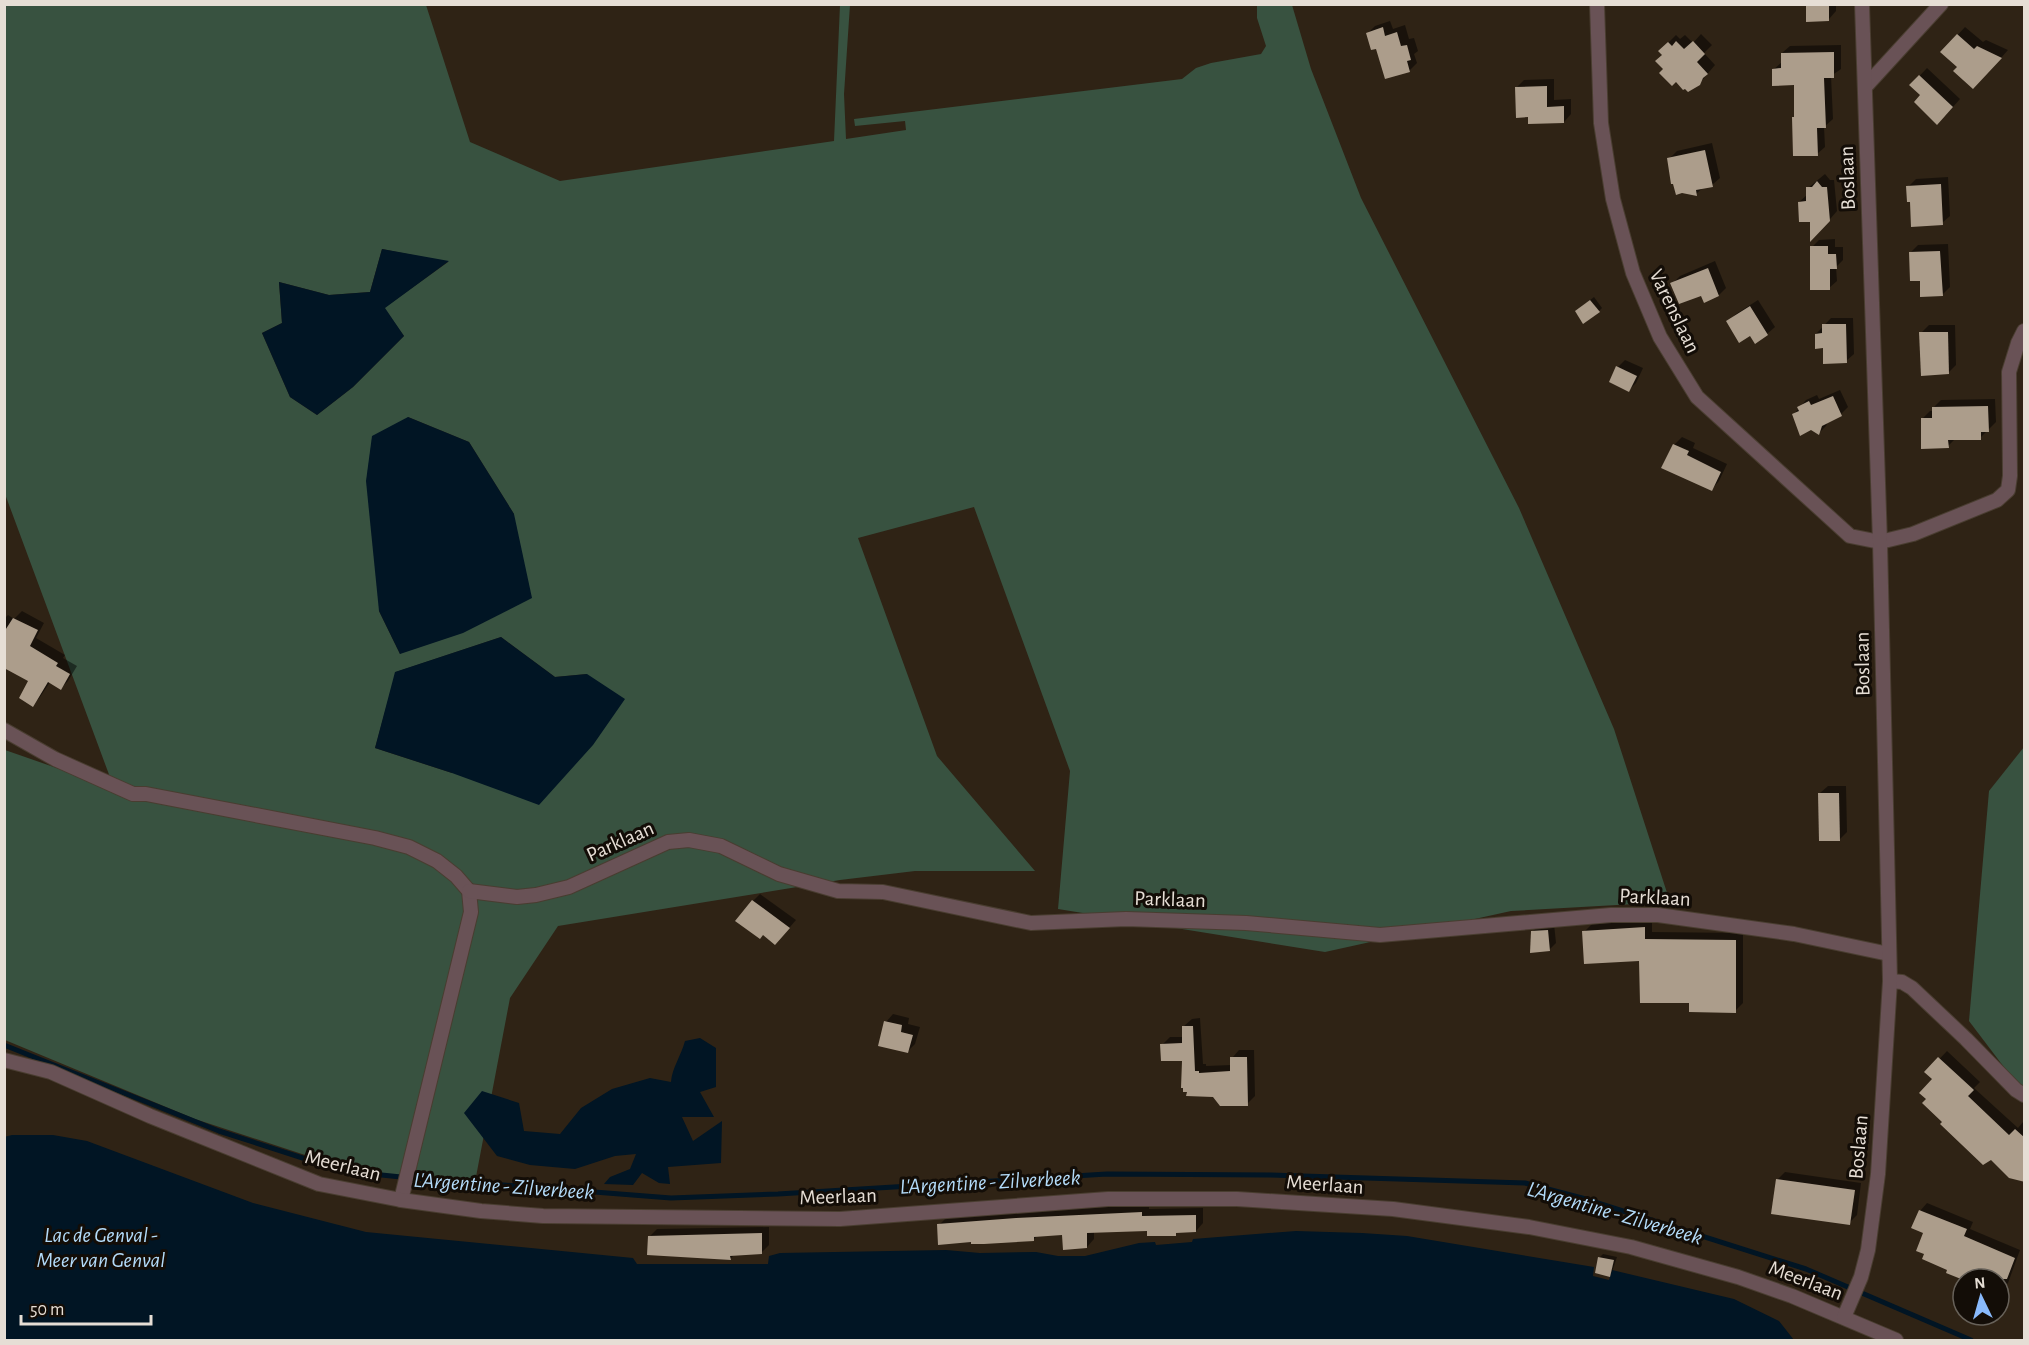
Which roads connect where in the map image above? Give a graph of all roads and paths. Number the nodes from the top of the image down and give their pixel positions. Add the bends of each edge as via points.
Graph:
1 (1598, 4) edge
2 (1862, 4) edge
3 (1941, 4) edge
4 (1865, 87) junction
5 (2025, 331) edge
6 (1880, 542) junction
7 (4, 730) edge
8 (469, 891) junction
9 (1889, 954) junction
10 (1890, 981) junction
11 (4, 1060) edge
12 (2025, 1095) edge
13 (402, 1195) junction
14 (1844, 1317) junction
15 (1896, 1341) edge

1 - 6 street, Varenslaan via 1601,123 1612,199 1633,273 1660,337 1697,397 1850,536
2 - 4 street, Boslaan
3 - 4 street
4 - 6 street, Boslaan
5 - 6 street via 2009,372 2008,490 1997,500 1913,534
6 - 9 street, Boslaan
7 - 8 street via 55,759 133,794 409,847 436,861
8 - 9 street, Parklaan via 517,897 558,890 668,842 689,840 721,846 779,874 838,891 883,892 1031,923 1126,919 1246,923 1380,935 1611,915 1658,915 1794,934
8 - 13 street via 471,912
9 - 10 street, Boslaan
10 - 12 street via 1912,988
10 - 14 street, Boslaan via 1878,1174 1868,1250
11 - 13 street, Meerlaan via 51,1072 319,1184
13 - 14 street, Meerlaan via 481,1211 543,1216 840,1219 1108,1199 1237,1199 1394,1209 1529,1227 1631,1247 1738,1277
14 - 15 street, Meerlaan

